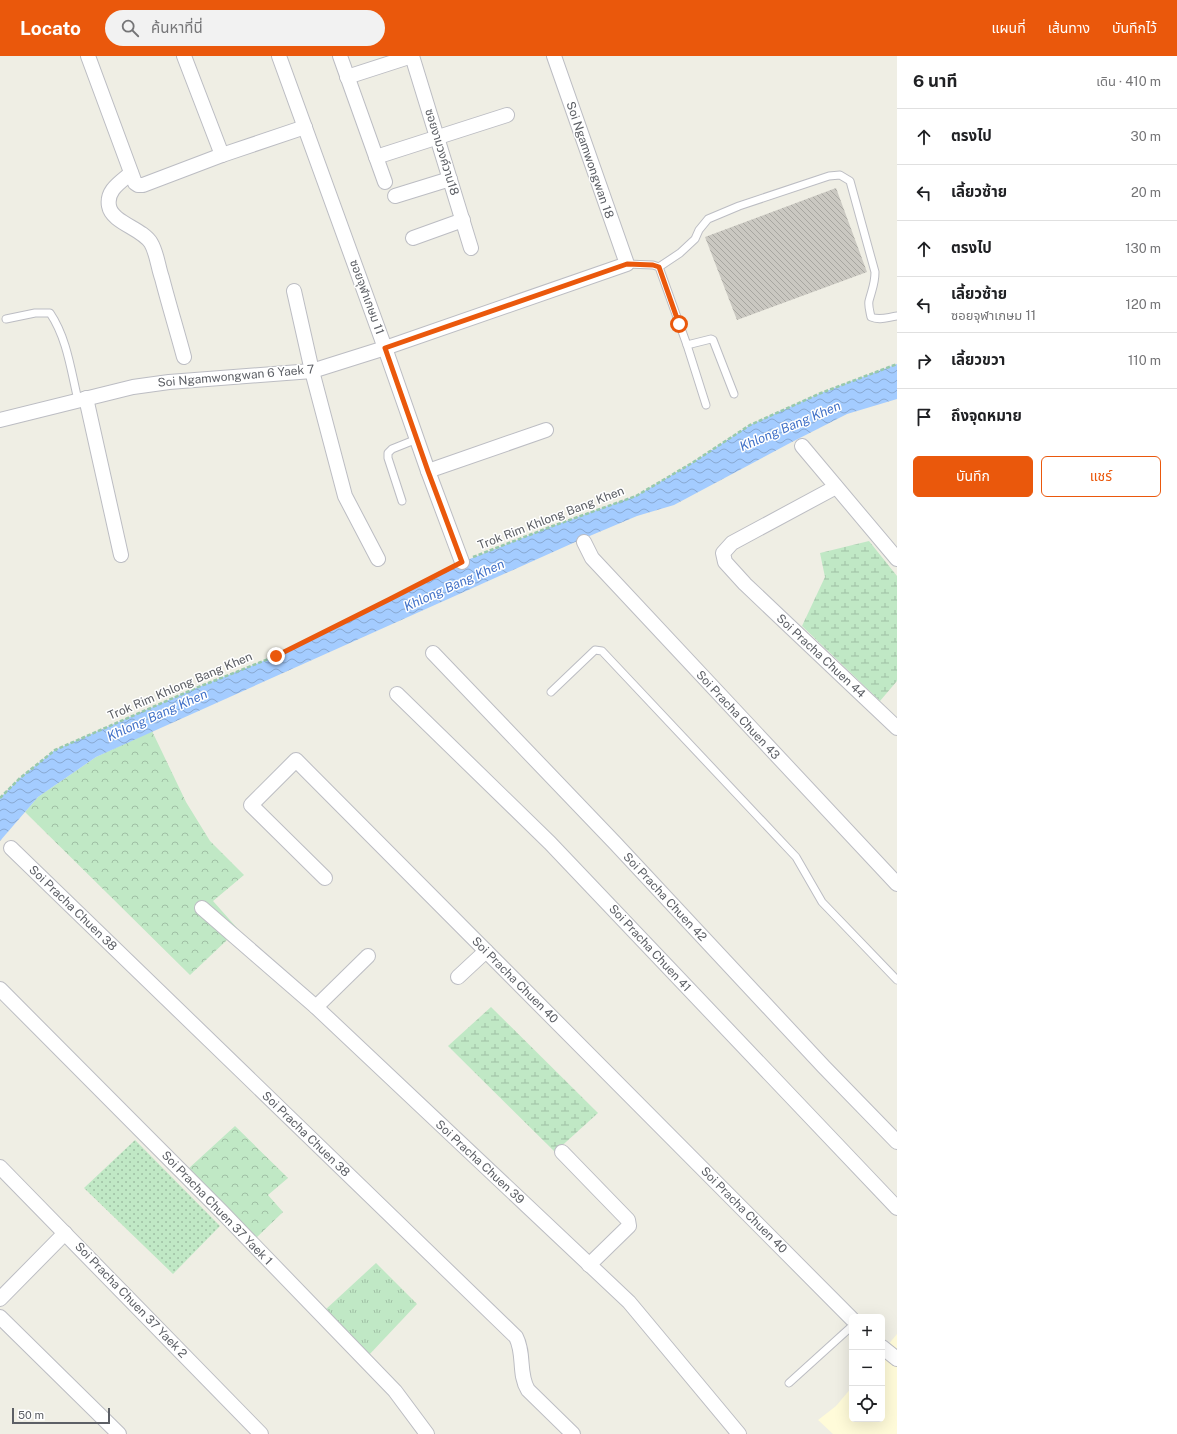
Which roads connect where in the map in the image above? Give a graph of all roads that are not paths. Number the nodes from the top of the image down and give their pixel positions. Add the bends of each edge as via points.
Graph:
1 (88, 56) edge
2 (184, 56) edge
3 (279, 56) edge
4 (340, 56) edge
5 (412, 56) edge
6 (554, 56) edge
7 (347, 77) junction
8 (507, 115) dead end
9 (305, 127) junction
10 (437, 138) junction
11 (222, 155) junction
12 (376, 157) junction
13 (131, 173) junction
14 (450, 179) junction
15 (385, 182) dead end
16 (395, 196) dead end
17 (463, 220) junction
18 (413, 238) dead end
19 (471, 248) dead end
20 (627, 264) junction
21 (659, 267) junction
22 (294, 291) dead end
23 (897, 316) edge
24 (6, 319) dead end
25 (687, 345) junction
26 (385, 348) junction
27 (184, 357) dead end
28 (312, 371) junction
29 (734, 394) dead end
30 (82, 399) junction
31 (706, 405) dead end
32 (0, 420) edge
33 (546, 430) dead end
34 (417, 439) junction
35 (802, 446) dead end
36 (428, 471) junction
37 (836, 487) junction
38 (402, 500) dead end
39 (584, 542) dead end
40 (121, 555) dead end
41 (378, 559) dead end
42 (897, 559) edge
43 (462, 562) road end
44 (433, 653) dead end
45 (551, 692) dead end
46 (397, 694) dead end
47 (897, 728) edge
48 (11, 848) dead end
49 (325, 878) dead end
50 (897, 884) edge
51 (202, 908) dead end
52 (486, 951) junction
53 (368, 956) dead end
54 (458, 977) dead end
55 (897, 980) edge
56 (0, 989) edge
57 (316, 1007) junction
58 (897, 1142) edge
59 (562, 1152) dead end
60 (0, 1167) edge
61 (897, 1208) edge
62 (65, 1233) junction
63 (589, 1265) junction
64 (0, 1298) edge
65 (0, 1316) edge
66 (849, 1316) edge
67 (849, 1329) edge
68 (885, 1349) edge
69 (897, 1359) edge
70 (789, 1383) dead end
71 (119, 1434) edge
72 (261, 1434) edge
73 (427, 1434) edge
74 (573, 1434) edge
75 (739, 1434) edge

1 - 13 street
2 - 11 street
3 - 9 street, ซอยจุฬาเกษม 11
4 - 7 street
5 - 7 street
5 - 10 street, ซอยงามวงค์วาน18
6 - 20 street, Soi Ngamwongwan 18
7 - 12 street
8 - 10 street
9 - 11 street
9 - 26 street, ซอยจุฬาเกษม 11
10 - 12 street
10 - 14 street, ซอยงามวงค์วาน18
11 - 13 street via 143,185 135,182
12 - 15 street
13 - 27 street via 110,194 109,207 112,214 150,242
14 - 16 street
14 - 17 street, ซอยงามวงค์วาน18
17 - 18 street
17 - 19 street, ซอยงามวงค์วาน18
20 - 21 lane
20 - 26 street, Soi Ngamwongwan 6 Yaek 7
21 - 23 lane via 680,253 708,219 822,178 840,175 850,181 875,272 869,301 871,317 882,319
21 - 25 lane
22 - 28 street
24 - 30 lane via 50,312 64,342
25 - 29 lane via 713,340
25 - 31 lane
26 - 28 street, Soi Ngamwongwan 6 Yaek 7
26 - 34 street, ซอยจุฬาเกษม 11
28 - 30 street, Soi Ngamwongwan 6 Yaek 7 via 168,382
28 - 41 street via 345,496
30 - 32 street, Soi Ngamwongwan 6 Yaek 7
30 - 40 street
33 - 36 street
34 - 36 street, ซอยจุฬาเกษม 11
34 - 38 lane via 388,453
35 - 37 street
36 - 43 street, ซอยจุฬาเกษม 11
37 - 42 street
37 - 47 street, Soi Pracha Chuen 44 via 732,543 723,553 725,562
39 - 50 street, Soi Pracha Chuen 43 via 592,558
44 - 58 street, Soi Pracha Chuen 42
45 - 55 lane via 595,650 602,650 794,854 802,864 817,896
46 - 61 street, Soi Pracha Chuen 41 via 550,843
48 - 74 street, Soi Pracha Chuen 38 via 516,1337 520,1344 524,1383 528,1390
49 - 52 street, Soi Pracha Chuen 40 via 251,805 296,760
51 - 57 street, Soi Pracha Chuen 39
52 - 54 street
52 - 66 street, Soi Pracha Chuen 40
53 - 57 street
56 - 73 street, Soi Pracha Chuen 37 Yaek 1 via 221,1211 390,1386
57 - 63 street, Soi Pracha Chuen 39
59 - 63 street via 628,1220 629,1226 624,1232
60 - 62 street, Soi Pracha Chuen 37 Yaek 2
62 - 64 street
62 - 72 street, Soi Pracha Chuen 37 Yaek 2
63 - 75 street, Soi Pracha Chuen 39 via 629,1302
65 - 71 street
67 - 70 lane
68 - 69 street

